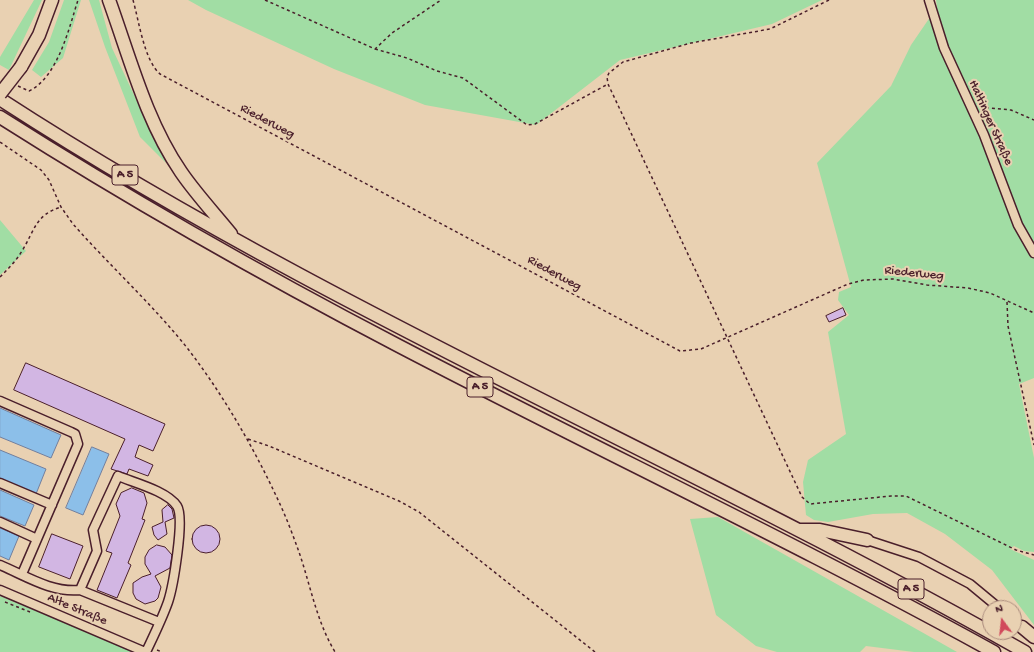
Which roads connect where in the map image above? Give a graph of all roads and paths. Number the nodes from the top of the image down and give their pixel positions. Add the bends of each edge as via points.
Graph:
1 (52, 0) edge
2 (78, 0) edge
3 (109, 0) edge
4 (134, 0) edge
5 (265, 0) edge
6 (441, 0) edge
7 (829, 0) edge
8 (929, 0) edge
9 (375, 49) junction
10 (608, 84) junction
11 (17, 86) dead end
12 (0, 94) edge
13 (0, 99) edge
14 (972, 106) junction
15 (0, 118) edge
16 (1034, 120) edge
17 (0, 142) edge
18 (61, 207) junction
19 (237, 241) junction
20 (1034, 253) edge
21 (0, 277) edge
22 (1007, 302) junction
23 (1034, 313) edge
24 (728, 336) junction
25 (0, 401) edge
26 (248, 439) junction
27 (1034, 445) edge
28 (0, 483) edge
29 (52, 505) junction
30 (0, 522) edge
31 (794, 530) junction
32 (37, 539) junction
33 (866, 540) joint
34 (1034, 555) edge
35 (0, 565) edge
36 (22, 574) junction
37 (0, 590) edge
38 (80, 590) junction
39 (989, 600) edge
40 (159, 622) junction
41 (1022, 626) edge
42 (1034, 637) edge
43 (146, 652) edge
44 (335, 652) edge
45 (595, 652) edge
46 (994, 652) edge
47 (1025, 652) edge

1 - 12 highway, bridge via 39,35 21,67
2 - 11 path via 65,41 54,65 36,87 29,90
3 - 19 highway via 145,101 165,146 193,189
4 - 24 path, Riederweg via 153,69 175,84 680,351 701,349
5 - 9 path
6 - 9 path via 392,33
7 - 10 path via 770,29 691,43 623,62 609,73
8 - 14 street, Haltinger Straße via 944,48
9 - 10 path via 463,78 527,125 535,124
10 - 24 path
13 - 19 highway, A 5
14 - 16 path via 1011,110
14 - 20 street, Haltinger Straße via 999,170 1016,220
15 - 46 highway, A 5 via 198,236 390,341 811,555
17 - 18 path via 41,170 49,180
18 - 21 path via 43,215 22,252
18 - 26 path via 94,248 187,348
19 - 31 highway, A 5 via 455,357
22 - 23 path, Riederweg
22 - 24 path, Riederweg via 990,293 968,288 893,279 864,280 848,284
22 - 27 path via 1008,326
24 - 34 path via 802,497 810,504 906,496 1016,550
25 - 29 street via 71,432 78,438 77,450
26 - 44 path via 280,503 300,555 320,620
26 - 45 path via 419,512
28 - 29 street
29 - 32 street
30 - 32 street
31 - 33 highway via 820,530
31 - 47 highway, A 5
32 - 36 street
33 - 39 street via 919,557 970,584
35 - 36 street
36 - 38 street via 56,589
37 - 43 street, Alte Straße
38 - 40 street
38 - 40 street via 97,551 94,530 118,476 166,495 178,506 181,518 169,600
40 - 43 street
41 - 42 highway

